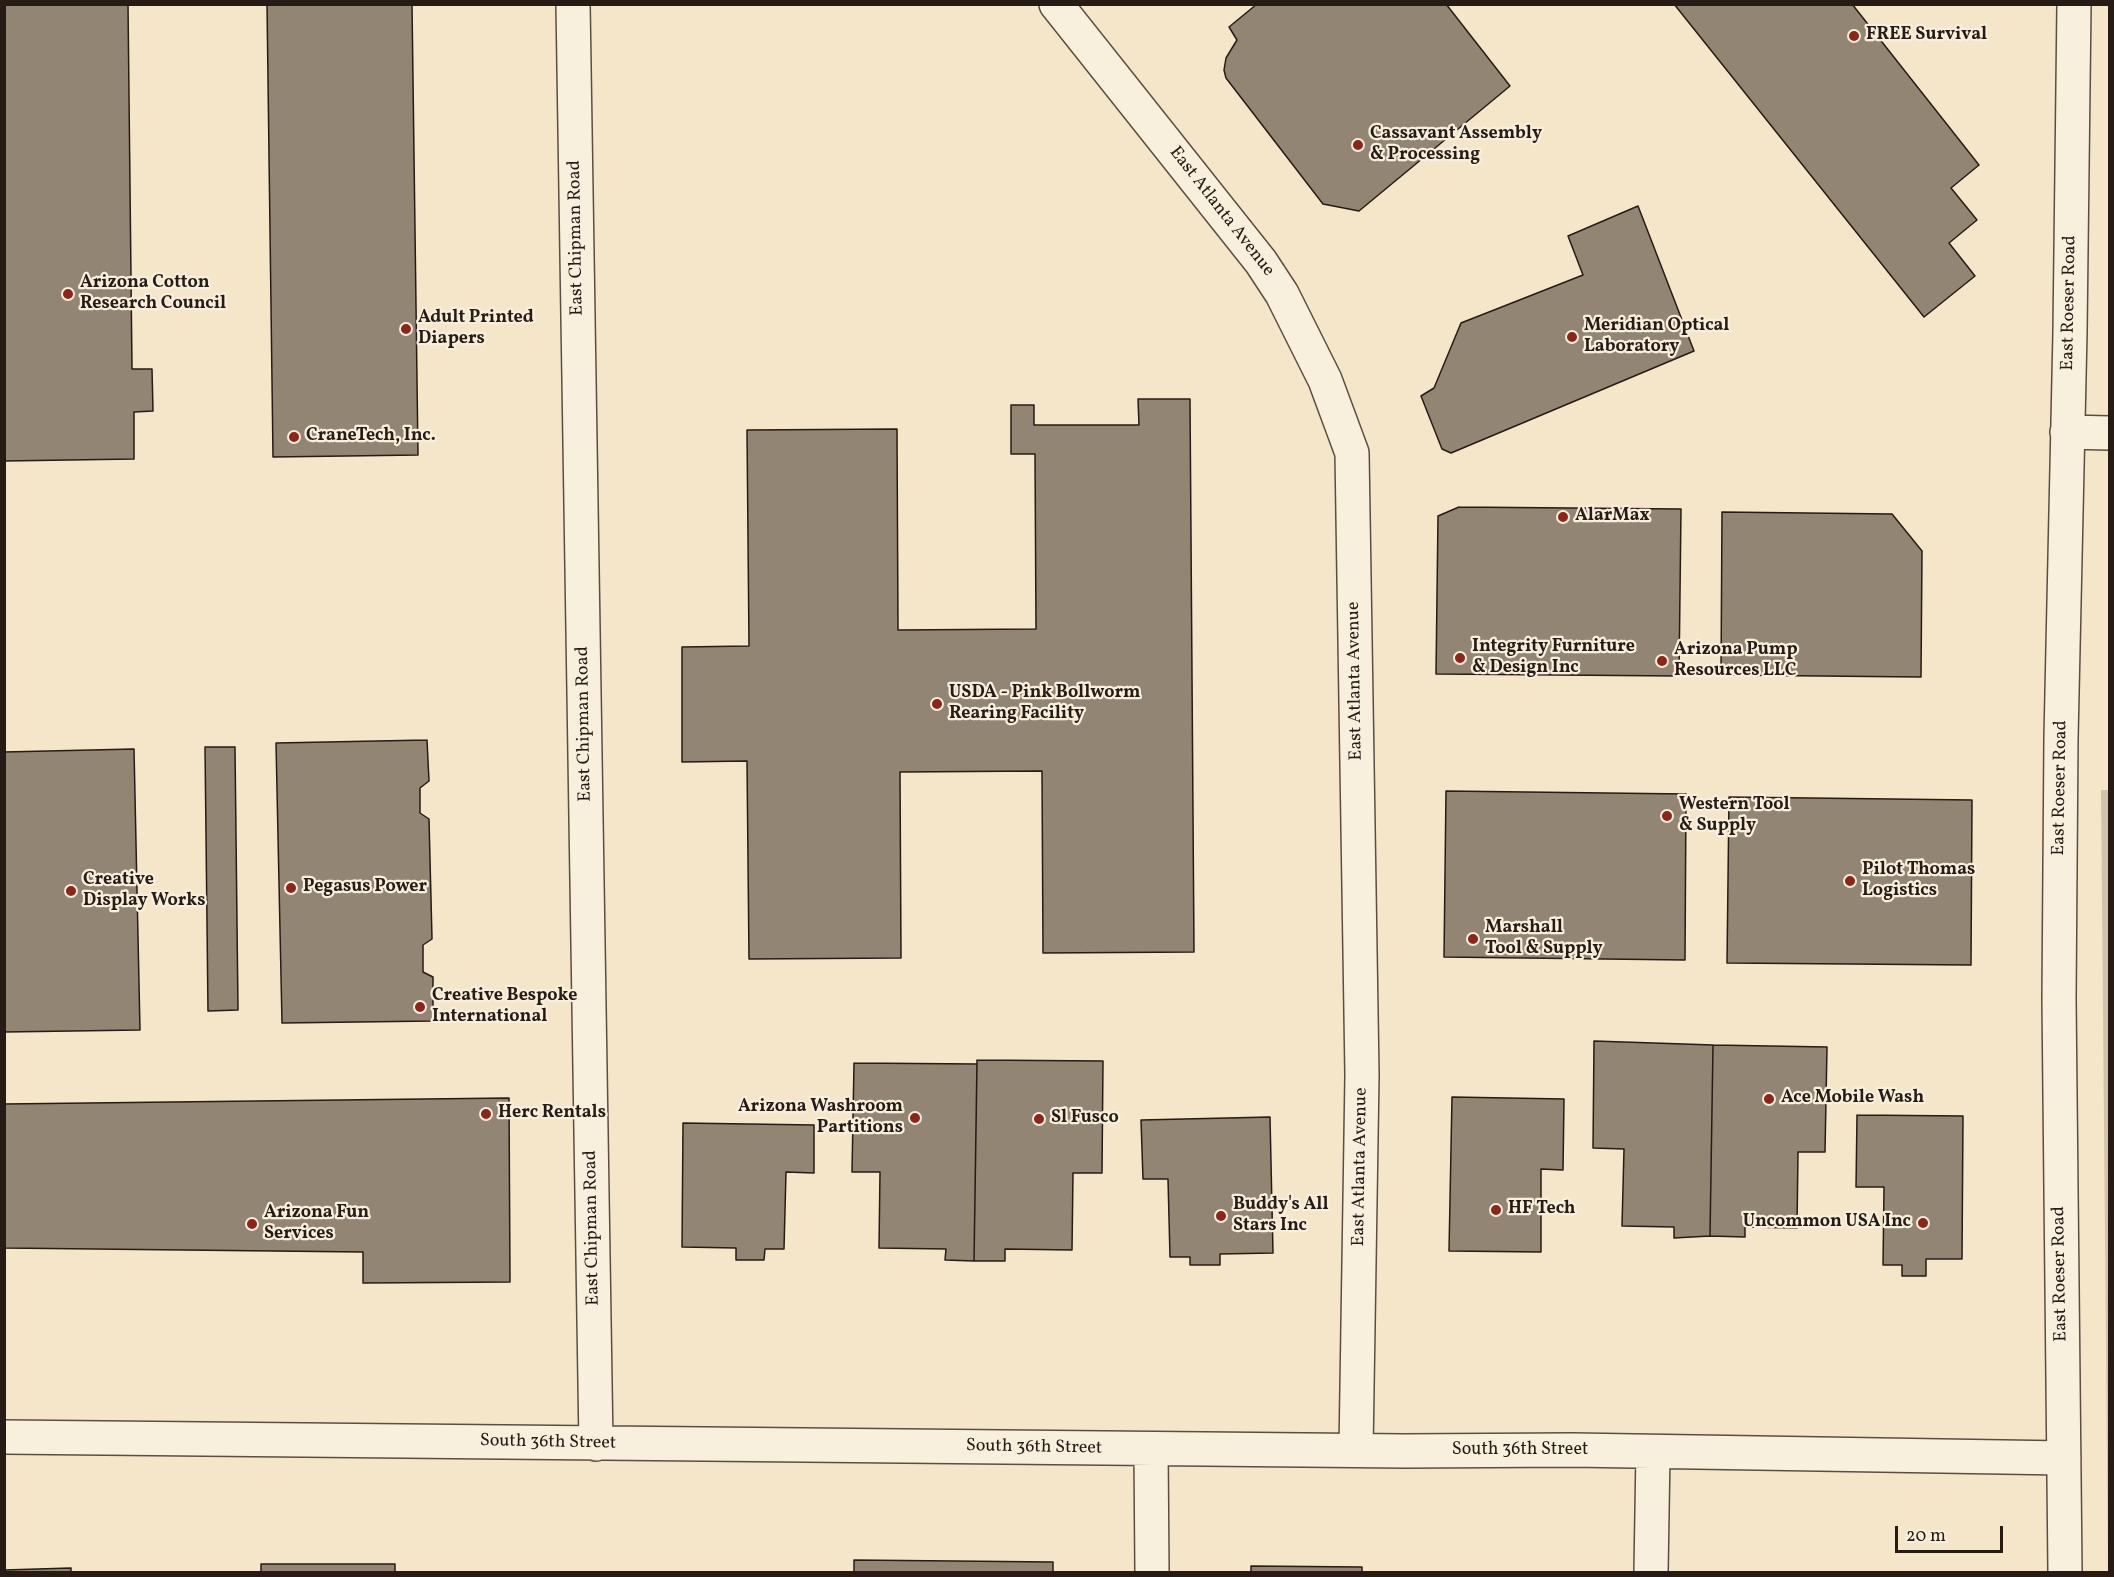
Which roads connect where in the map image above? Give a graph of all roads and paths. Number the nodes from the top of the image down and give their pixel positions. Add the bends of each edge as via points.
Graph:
1 (573, 4) edge
2 (1056, 4) edge
3 (2074, 4) edge
4 (2067, 432) junction
5 (2109, 434) edge
6 (4, 1437) edge
7 (596, 1444) junction
8 (1152, 1449) junction
9 (1356, 1450) junction
10 (1653, 1452) junction
11 (2064, 1458) junction
12 (1152, 1572) edge
13 (1651, 1572) edge
14 (2065, 1572) edge

1 - 7 street, East Chipman Road
2 - 9 street, East Atlanta Avenue via 1261,262 1282,294 1325,380 1352,453 1362,1075
3 - 4 street, East Roeser Road
4 - 5 street
4 - 11 street, East Roeser Road via 2059,987
6 - 7 street, South 36th Street
7 - 8 street, South 36th Street
8 - 9 street, South 36th Street
8 - 12 street
9 - 10 street, South 36th Street
10 - 11 street, South 36th Street
10 - 13 street
11 - 14 street, East Roeser Road

